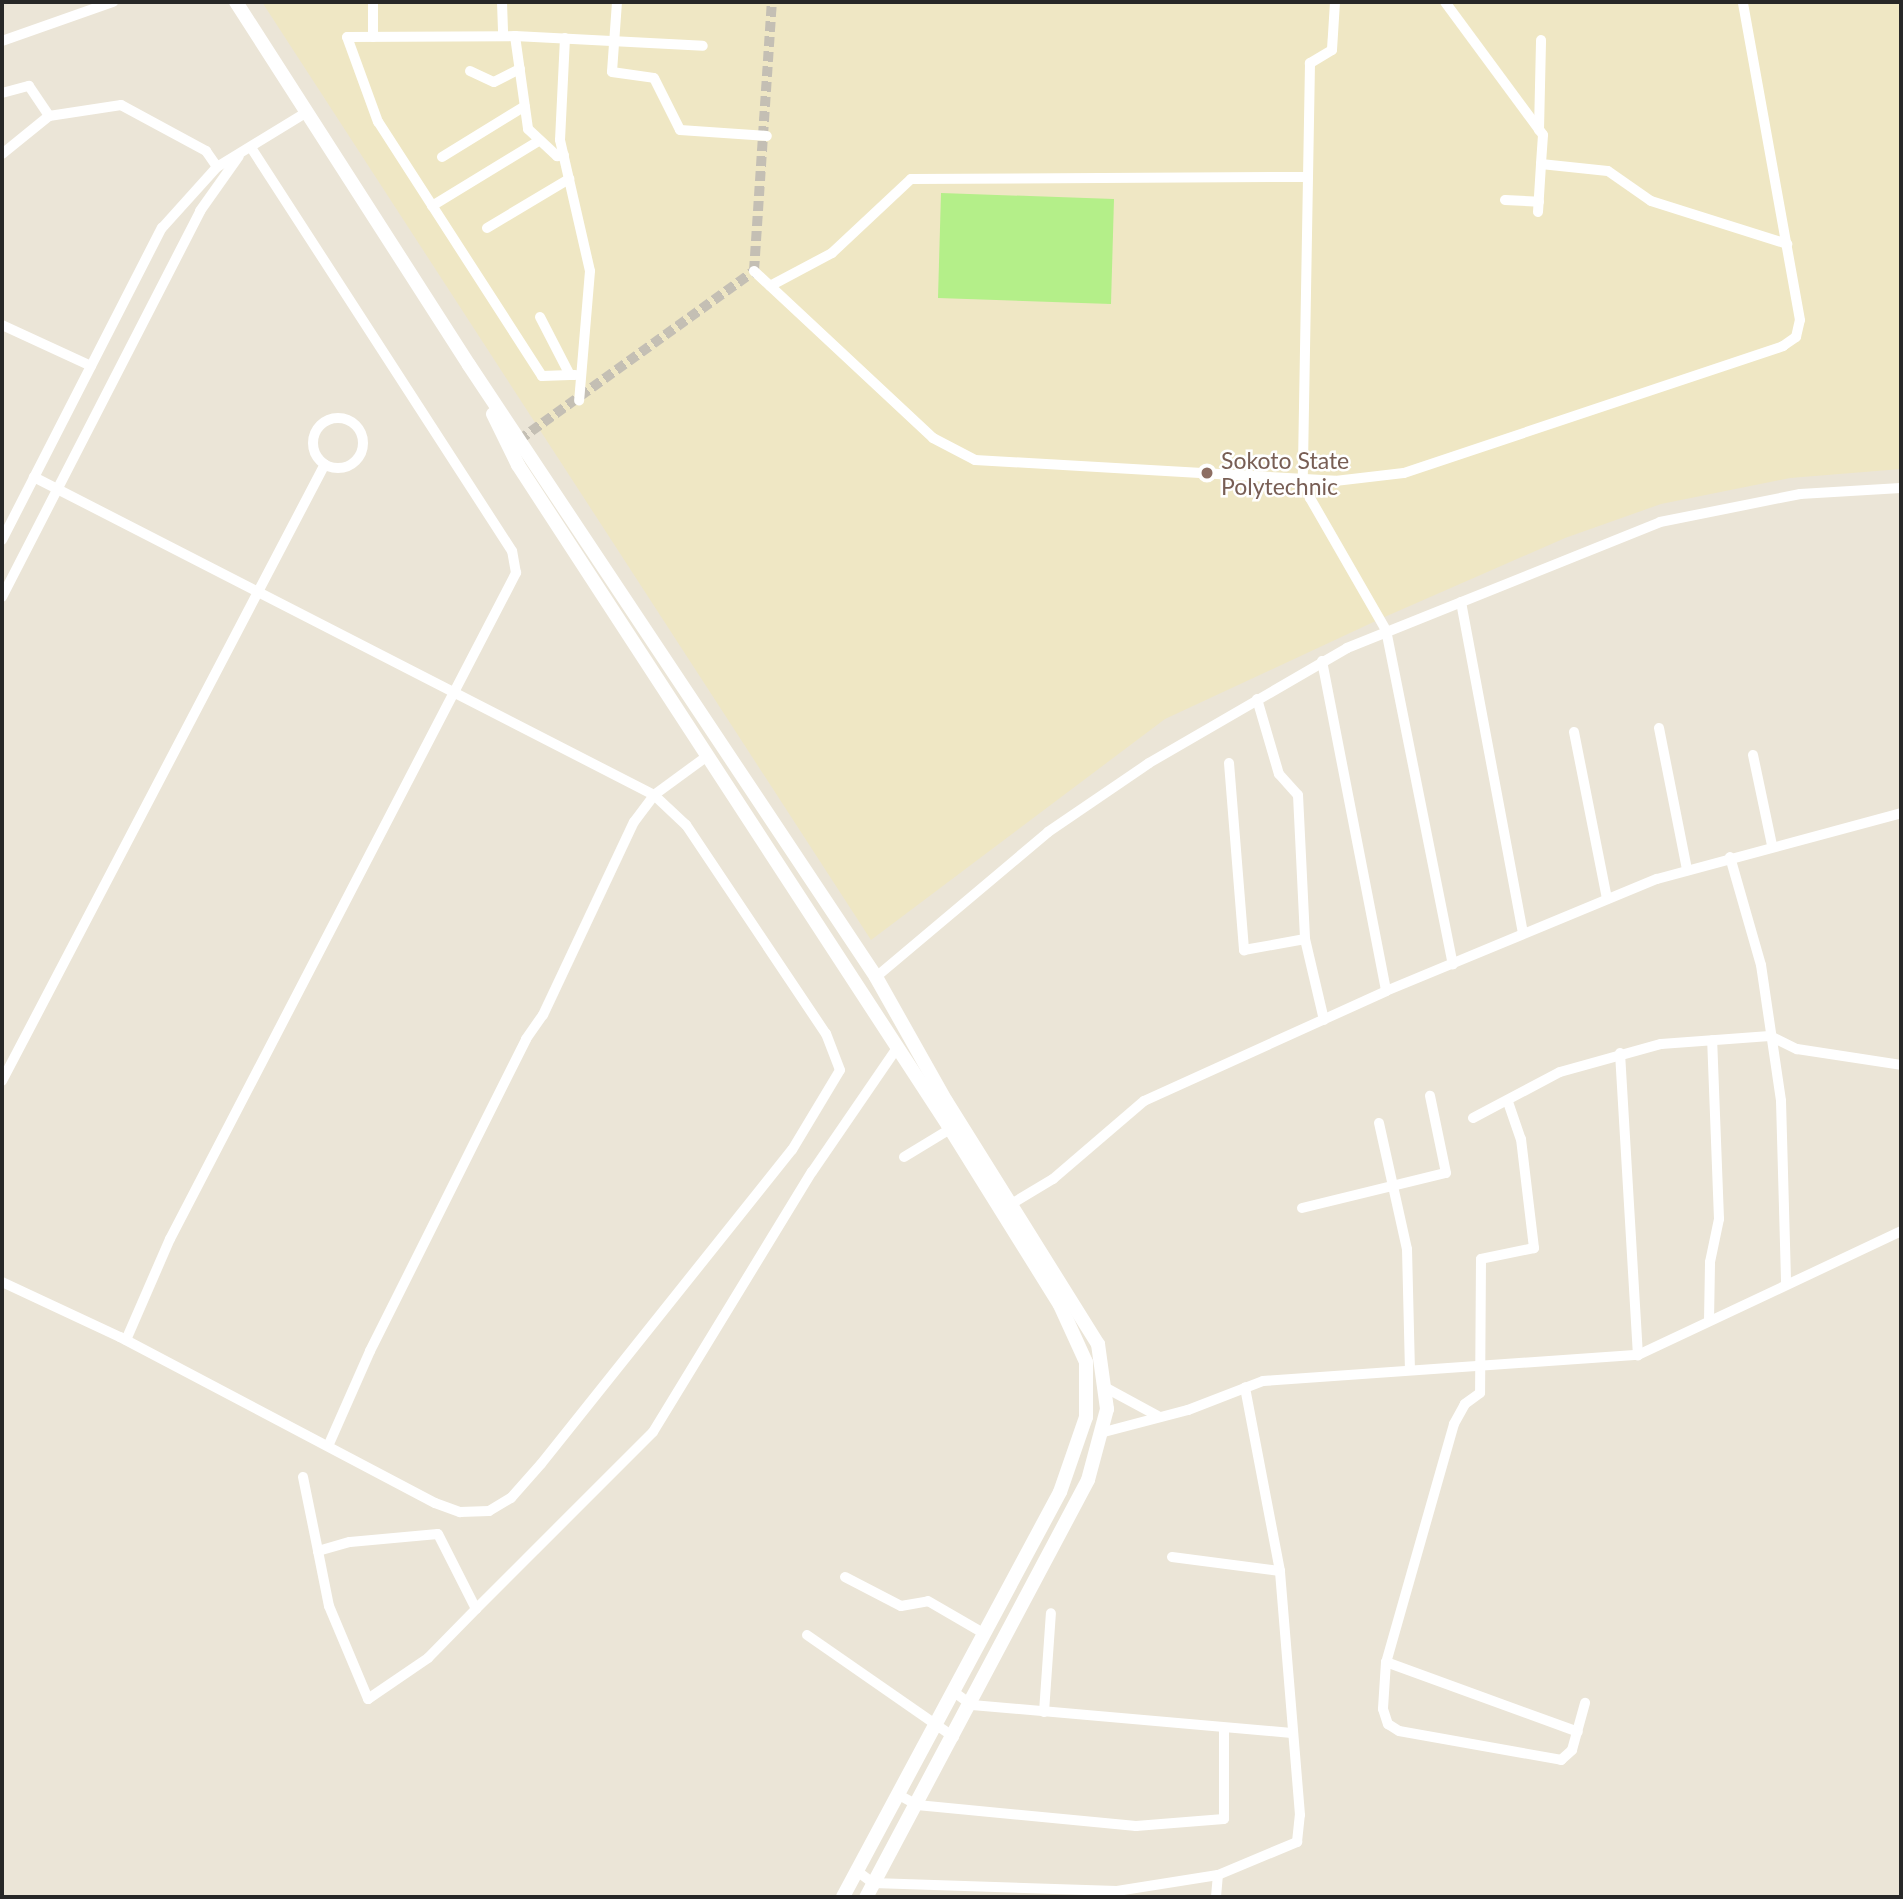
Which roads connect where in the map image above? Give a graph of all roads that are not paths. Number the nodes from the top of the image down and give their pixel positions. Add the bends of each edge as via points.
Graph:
1 (113, 2) edge
2 (236, 2) edge
3 (373, 2) edge
4 (502, 2) edge
5 (617, 2) edge
6 (1335, 2) edge
7 (1445, 2) edge
8 (1743, 2) edge
9 (509, 36) junction
10 (373, 37) junction
11 (565, 38) junction
12 (614, 40) junction
13 (1541, 40) dead end
14 (2, 41) edge
15 (702, 46) dead end
16 (520, 69) junction
17 (470, 71) dead end
18 (2, 93) edge
19 (525, 106) junction
20 (307, 112) junction
21 (49, 116) junction
22 (1539, 130) junction
23 (767, 136) dead end
24 (537, 142) junction
25 (246, 150) junction
26 (2, 154) edge
27 (564, 155) junction
28 (442, 157) dead end
29 (1541, 164) junction
30 (217, 167) junction
31 (1308, 177) junction
32 (569, 179) junction
33 (1505, 200) dead end
34 (432, 206) junction
35 (487, 228) dead end
36 (1787, 244) junction
37 (754, 271) dead end
38 (770, 286) junction
39 (540, 317) dead end
40 (2, 325) edge
41 (469, 365) junction
42 (91, 366) junction
43 (576, 375) junction
44 (579, 401) dead end
45 (325, 464) junction
46 (34, 477) junction
47 (1303, 477) junction
48 (1901, 488) edge
49 (60, 491) junction
50 (2, 541) edge
51 (260, 592) junction
52 (2, 597) edge
53 (1461, 602) junction
54 (1386, 630) junction
55 (1322, 661) junction
56 (457, 695) junction
57 (1257, 699) junction
58 (1659, 728) dead end
59 (1574, 732) dead end
60 (1753, 755) dead end
61 (706, 757) junction
62 (1229, 763) dead end
63 (654, 795) junction
64 (1901, 813) edge
65 (1772, 845) junction
66 (1730, 857) junction
67 (1687, 870) junction
68 (1607, 899) junction
69 (1523, 933) junction
70 (1306, 939) junction
71 (1452, 964) junction
72 (876, 976) junction
73 (1385, 991) junction
74 (1324, 1020) junction
75 (1770, 1036) junction
76 (1712, 1040) junction
77 (895, 1051) junction
78 (1620, 1053) junction
79 (1901, 1065) edge
80 (2, 1081) edge
81 (1430, 1096) dead end
82 (1508, 1102) junction
83 (1473, 1118) dead end
84 (1379, 1123) dead end
85 (950, 1129) junction
86 (904, 1157) dead end
87 (1392, 1184) junction
88 (1013, 1203) junction
89 (1302, 1208) dead end
90 (1901, 1231) edge
91 (2, 1282) edge
92 (1786, 1282) junction
93 (1709, 1321) junction
94 (125, 1340) junction
95 (1638, 1355) junction
96 (1483, 1368) junction
97 (1410, 1370) junction
98 (1245, 1387) junction
99 (1108, 1389) junction
100 (1158, 1416) junction
101 (1104, 1432) junction
102 (329, 1444) junction
103 (303, 1477) dead end
104 (318, 1551) junction
105 (1171, 1557) dead end
106 (1280, 1571) junction
107 (845, 1577) dead end
108 (476, 1609) junction
109 (1051, 1613) dead end
110 (985, 1634) junction
111 (807, 1635) dead end
112 (1386, 1662) junction
113 (954, 1692) junction
114 (1585, 1703) dead end
115 (972, 1705) junction
116 (1044, 1713) junction
117 (937, 1724) junction
118 (1224, 1728) junction
119 (1578, 1732) junction
120 (1292, 1733) junction
121 (954, 1737) junction
122 (899, 1796) junction
123 (917, 1805) junction
124 (857, 1871) junction
125 (1218, 1875) junction
126 (873, 1883) junction
127 (1099, 1894) edge
128 (843, 1897) edge
129 (866, 1897) edge
130 (1216, 1897) edge

1 - 14 street
2 - 20 street
3 - 10 street
4 - 9 street
5 - 12 street
6 - 31 street via 1332,50 1310,63
7 - 22 street
8 - 36 street
9 - 10 street
9 - 11 street
9 - 16 street
10 - 34 street via 347,37 378,122
11 - 12 street
11 - 27 street
12 - 15 street
12 - 23 street via 612,72 654,78 680,130
13 - 22 street
16 - 17 street via 494,82
16 - 19 street
18 - 21 street via 29,86
19 - 24 street via 528,130
19 - 28 street
20 - 25 street
20 - 41 street
21 - 26 street
21 - 30 street via 121,105 206,151
22 - 29 street
24 - 27 street
24 - 34 street
25 - 30 street
25 - 49 street via 200,211
25 - 56 street via 516,559 512,590
27 - 32 street
29 - 33 street via 1539,207
29 - 36 street via 1608,171 1651,201
30 - 42 street via 162,228
31 - 38 street via 911,179 832,253
31 - 47 street
32 - 35 street
32 - 43 street via 590,271
34 - 43 street via 542,376
36 - 47 street via 1800,320 1788,344 1404,473 1346,481
37 - 38 street
38 - 47 street via 955,454 975,460
39 - 43 street
40 - 42 street
41 - 61 street via 518,465
41 - 72 street
42 - 46 street
43 - 44 street
45 - 45 street via 340,468 357,460 363,441 354,424 336,418 319,427 313,445
45 - 51 street
46 - 49 street
46 - 50 street
47 - 54 street via 1310,498
48 - 53 street via 1800,494 1660,522
49 - 51 street
49 - 52 street
51 - 56 street
51 - 80 street
53 - 54 street
53 - 69 street
54 - 55 street
54 - 71 street
55 - 57 street
55 - 73 street
56 - 63 street
56 - 94 street via 386,818 170,1239
57 - 70 street via 1279,774 1298,795
57 - 72 street via 1048,832
58 - 67 street
59 - 68 street
60 - 65 street
61 - 63 street
61 - 77 street
62 - 70 street via 1244,950
63 - 102 street via 634,822
63 - 102 street via 685,825 826,1034 839,1062 836,1081 792,1150 511,1498 489,1511 460,1512
64 - 65 street
65 - 66 street
66 - 67 street
66 - 75 street via 1761,965
67 - 68 street
68 - 69 street
69 - 71 street
70 - 74 street
71 - 73 street
72 - 88 street via 946,1101
73 - 74 street
74 - 88 street via 1143,1101 1053,1179
75 - 76 street
75 - 79 street via 1797,1049
75 - 92 street via 1787,1175
76 - 78 street
76 - 93 street via 1719,1219 1710,1262
77 - 85 street
77 - 108 street via 805,1182 725,1322 653,1432
78 - 82 street via 1560,1072
78 - 95 street
81 - 87 street via 1447,1173
82 - 83 street
82 - 96 street via 1521,1139 1534,1248 1481,1259
84 - 87 street
85 - 86 street
85 - 110 street via 1060,1305 1088,1378 1086,1417 1073,1464
87 - 89 street
87 - 97 street via 1407,1249
88 - 99 street via 1089,1325
90 - 92 street
91 - 94 street
92 - 93 street
93 - 95 street
94 - 102 street
95 - 96 street
96 - 97 street
96 - 112 street via 1480,1393 1465,1404 1454,1424
97 - 98 street via 1277,1379
98 - 100 street
98 - 106 street
99 - 100 street
99 - 101 street
100 - 101 street
101 - 115 street via 1072,1515
103 - 104 street
104 - 108 street via 350,1542 438,1534
104 - 108 street via 329,1606 368,1699 428,1658
105 - 106 street
106 - 120 street
107 - 110 street via 901,1606 928,1601
109 - 116 street
110 - 113 street
111 - 117 street
112 - 119 street
112 - 119 street via 1385,1718 1399,1731 1561,1760 1570,1755
113 - 115 street
113 - 117 street
114 - 119 street
115 - 116 street
115 - 121 street
116 - 118 street
117 - 121 street
117 - 122 street
118 - 120 street
118 - 123 street via 1224,1819 1136,1826
120 - 125 street via 1301,1823 1297,1842
121 - 123 street
122 - 123 street
122 - 124 street
123 - 126 street
124 - 126 street
124 - 128 street
125 - 127 street
125 - 130 street
126 - 127 street
126 - 129 street

